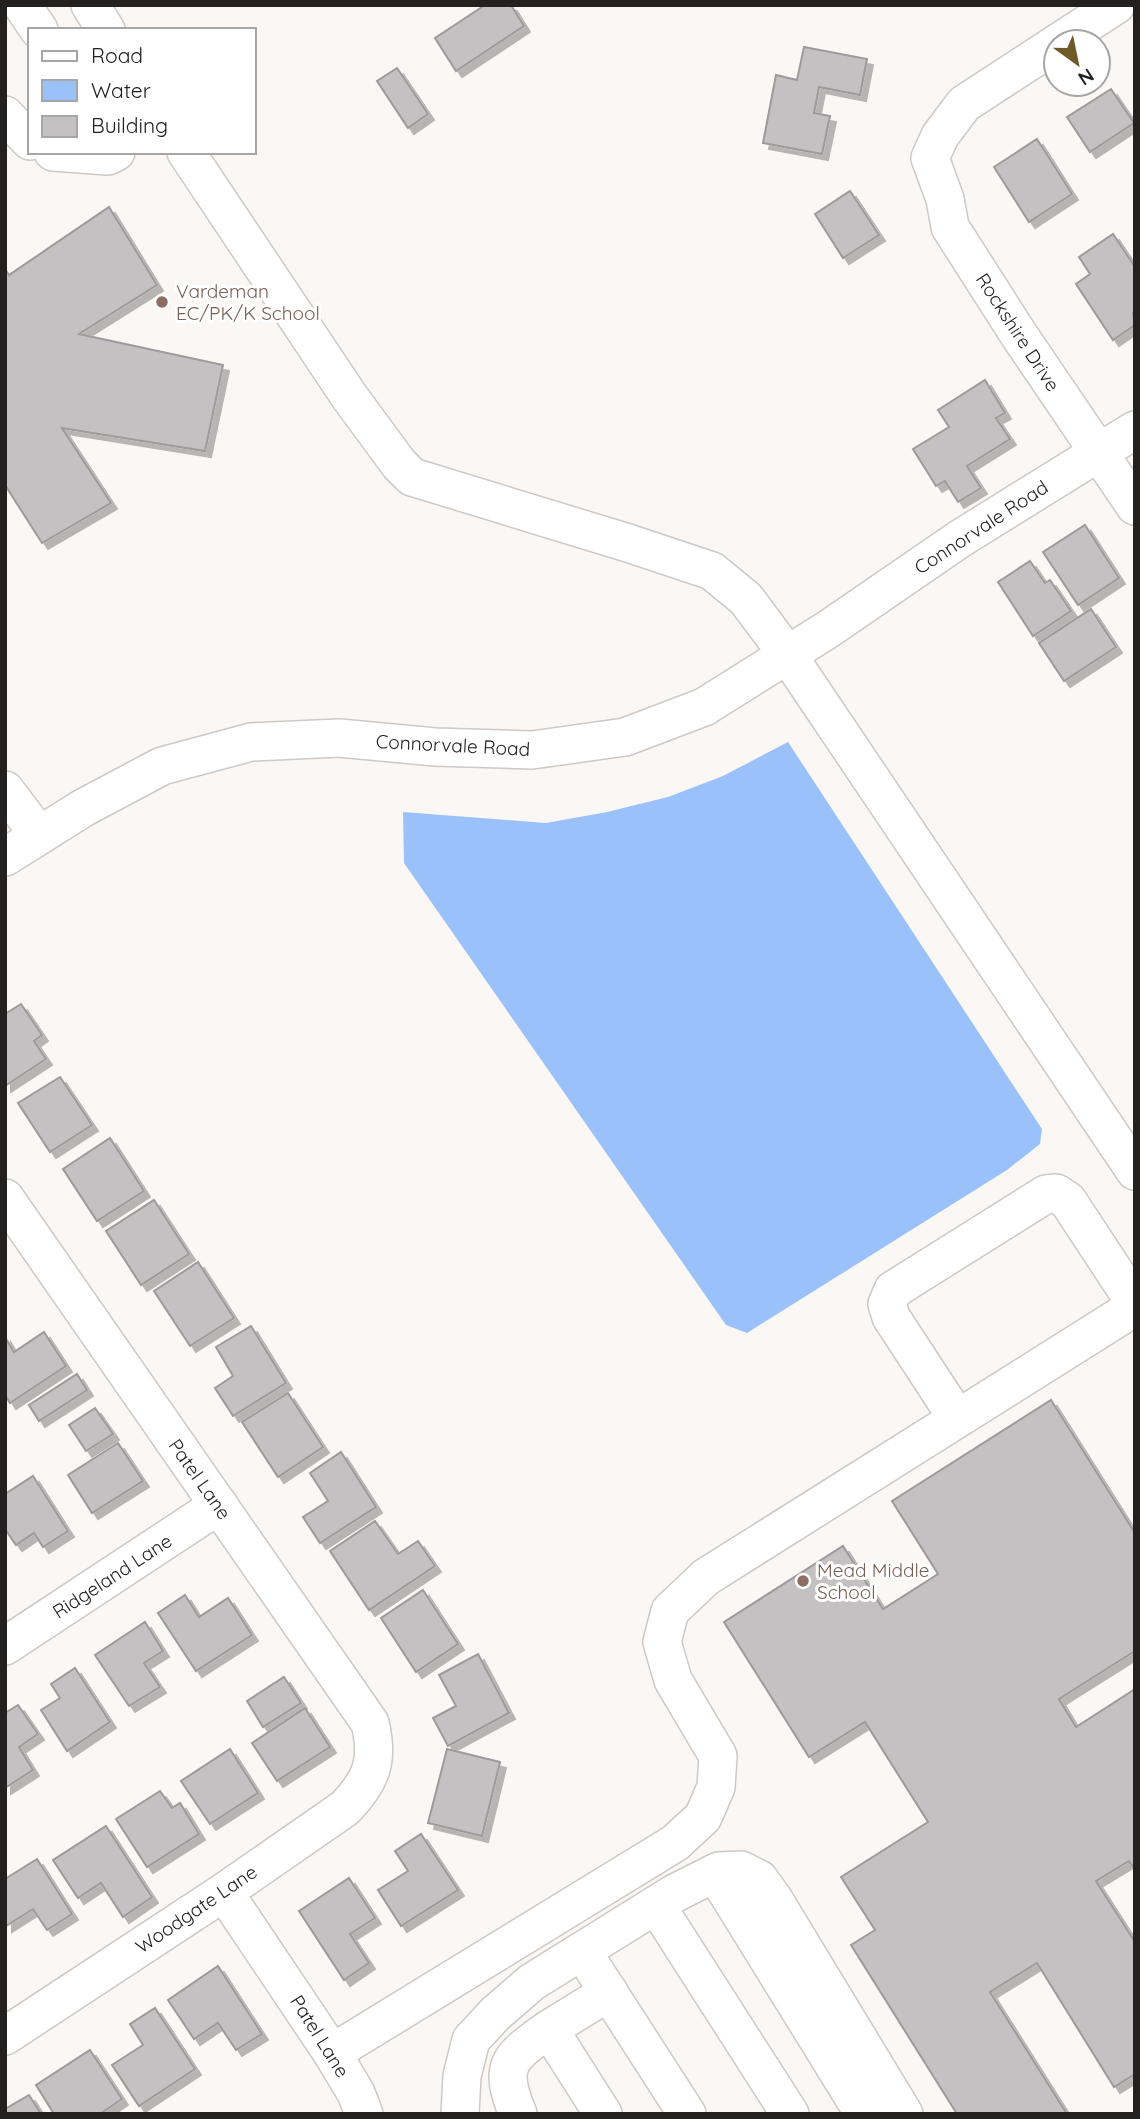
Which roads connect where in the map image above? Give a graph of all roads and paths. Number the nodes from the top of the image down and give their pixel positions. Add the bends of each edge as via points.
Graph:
1 (22, 5) edge
2 (90, 5) edge
3 (1116, 5) edge
4 (37, 28) edge
5 (105, 28) edge
6 (1081, 28) edge
7 (1042, 53) edge
8 (5, 115) edge
9 (28, 139) edge
10 (80, 154) edge
11 (112, 154) edge
12 (187, 154) edge
13 (1135, 430) edge
14 (1100, 453) junction
15 (1135, 506) edge
16 (787, 654) junction
17 (5, 790) edge
18 (39, 835) junction
19 (5, 857) edge
20 (1135, 1171) edge
21 (5, 1198) edge
22 (18, 1243) edge
23 (1135, 1305) edge
24 (957, 1418) junction
25 (219, 1505) junction
26 (5, 1646) edge
27 (372, 1767) joint
28 (715, 1873) junction
29 (224, 1892) junction
30 (656, 1905) junction
31 (582, 1951) junction
32 (609, 1992) junction
33 (549, 2029) junction
34 (5, 2036) edge
35 (332, 2053) junction
36 (364, 2114) edge
37 (460, 2114) edge
38 (518, 2114) edge
39 (603, 2114) edge
40 (687, 2114) edge
41 (790, 2114) edge
42 (864, 2114) edge
43 (904, 2114) edge

1 - 4 street
2 - 5 street
3 - 6 street
7 - 14 street, Rockshire Drive via 964,104 930,158 950,227
8 - 9 street
10 - 11 street
12 - 16 street via 349,396 412,477 712,571 746,598
13 - 14 street, Connorvale Road
14 - 15 street, Rockshire Drive
14 - 16 street, Connorvale Road via 961,538
16 - 18 street, Connorvale Road via 704,707 625,737 532,750 339,738 251,742 162,766
16 - 20 street
17 - 18 street
18 - 19 street, Connorvale Road
21 - 22 street, Patel Lane
22 - 25 street, Patel Lane
23 - 24 street
23 - 24 street via 1068,1201 1056,1193 1046,1194 893,1290 887,1304 891,1317
24 - 35 street via 706,1577 670,1611 662,1642 673,1680 718,1756 716,1787 703,1817 675,1843
25 - 26 street, Ridgeland Lane
25 - 27 street, Patel Lane via 370,1723 375,1743
27 - 29 street, Woodgate Lane via 361,1791 345,1808
28 - 30 street
28 - 42 street
28 - 43 street via 741,1870 758,1879 773,1898
29 - 34 street, Woodgate Lane
29 - 35 street, Patel Lane
30 - 31 street
30 - 41 street
31 - 32 street
31 - 37 street via 532,1982 471,2040 462,2076
32 - 33 street
32 - 40 street
33 - 38 street via 515,2054 508,2074
33 - 39 street
35 - 36 street, Patel Lane

